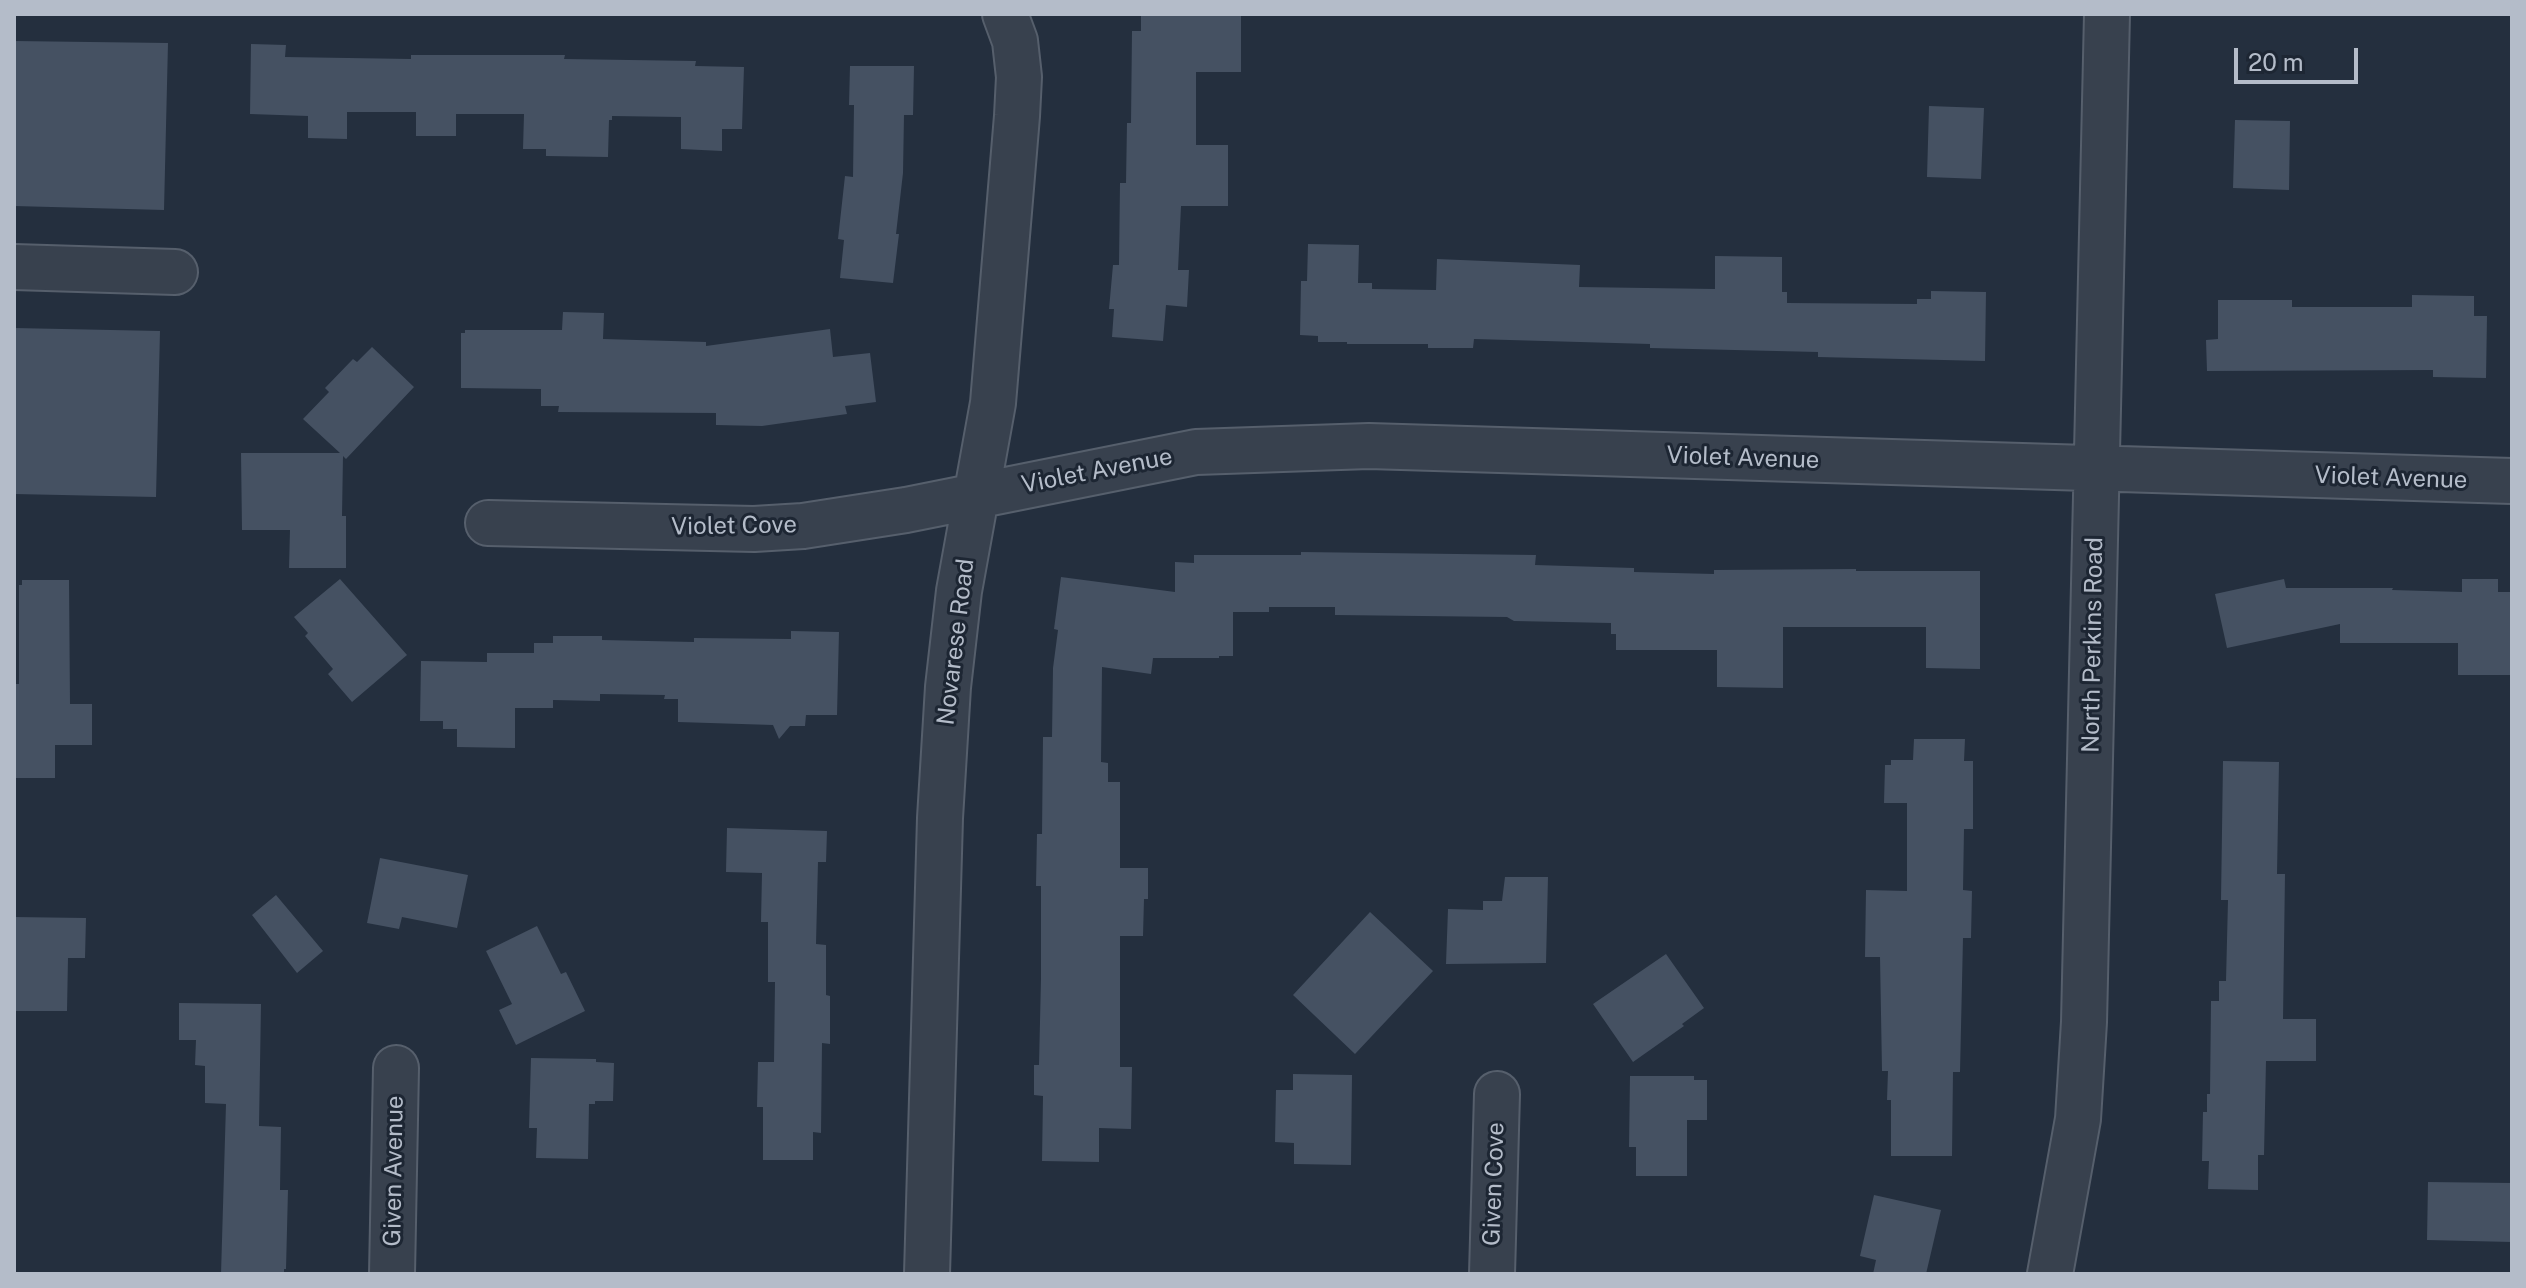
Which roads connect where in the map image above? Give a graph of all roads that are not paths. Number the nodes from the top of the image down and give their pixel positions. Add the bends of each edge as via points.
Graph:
1 (1005, 14) edge
2 (2107, 14) edge
3 (14, 267) edge
4 (175, 272) dead end
5 (2098, 469) junction
6 (2512, 481) edge
7 (978, 494) junction
8 (488, 523) dead end
9 (396, 1068) dead end
10 (1497, 1094) dead end
11 (392, 1274) edge
12 (927, 1274) edge
13 (1492, 1274) edge
14 (2050, 1274) edge

1 - 7 street, Novarese Road via 1015,41 1017,116 993,403
2 - 5 street, North Perkins Road
3 - 4 street
5 - 6 street, Violet Avenue
5 - 7 street, Violet Avenue via 1369,446 1196,452
5 - 14 street, North Perkins Road via 2084,1022 2078,1119
7 - 8 street, Violet Cove via 906,510 754,529
7 - 12 street, Novarese Road via 959,591 947,702
9 - 11 street, Given Avenue
10 - 13 street, Given Cove

